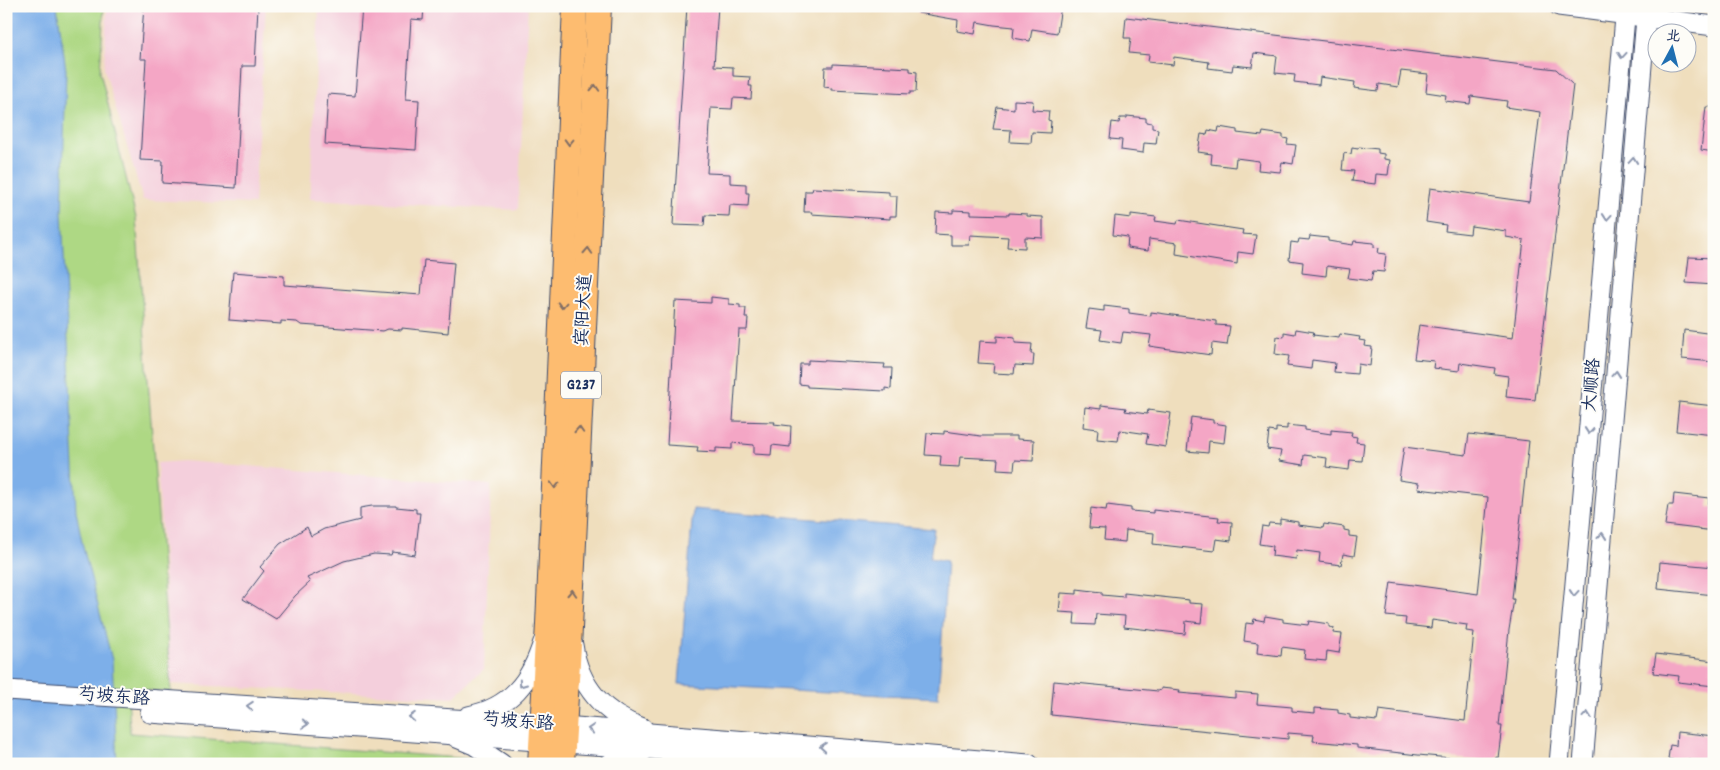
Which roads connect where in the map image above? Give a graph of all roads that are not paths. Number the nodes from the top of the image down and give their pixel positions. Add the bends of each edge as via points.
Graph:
1 (575, 6) edge
2 (599, 6) edge
3 (1559, 6) edge
4 (1626, 6) edge
5 (1649, 10) edge
6 (1714, 14) edge
7 (1714, 26) edge
8 (559, 626) junction
9 (6, 690) edge
10 (6, 703) edge
11 (134, 705) junction
12 (445, 726) junction
13 (554, 739) edge
14 (660, 742) junction
15 (502, 764) edge
16 (540, 764) edge
17 (609, 764) edge
18 (857, 764) edge
19 (1029, 764) edge
20 (1559, 764) edge
21 (1583, 764) edge

1 -> 8 highway, 宾阳大道 / G237
8 -> 2 highway, 宾阳大道 / G237
3 - 5 street
4 -> 20 street, 大顺路
5 - 6 street
5 - 7 street
21 -> 5 street, 大顺路
8 -> 12 street via 517,692 482,713
8 - 13 highway, 宾阳大道 / G237
8 - 14 street via 595,698 627,723
9 - 11 street, 芍坡东路
10 - 11 street, 芍坡东路
11 - 12 street, 芍坡东路
12 - 13 street, 芍坡东路
12 - 15 street
13 - 14 street, 芍坡东路
13 - 16 highway, 宾阳大道 / G237
14 - 17 street
14 - 18 street, 芍坡东路
19 -> 14 street, 芍坡东路

